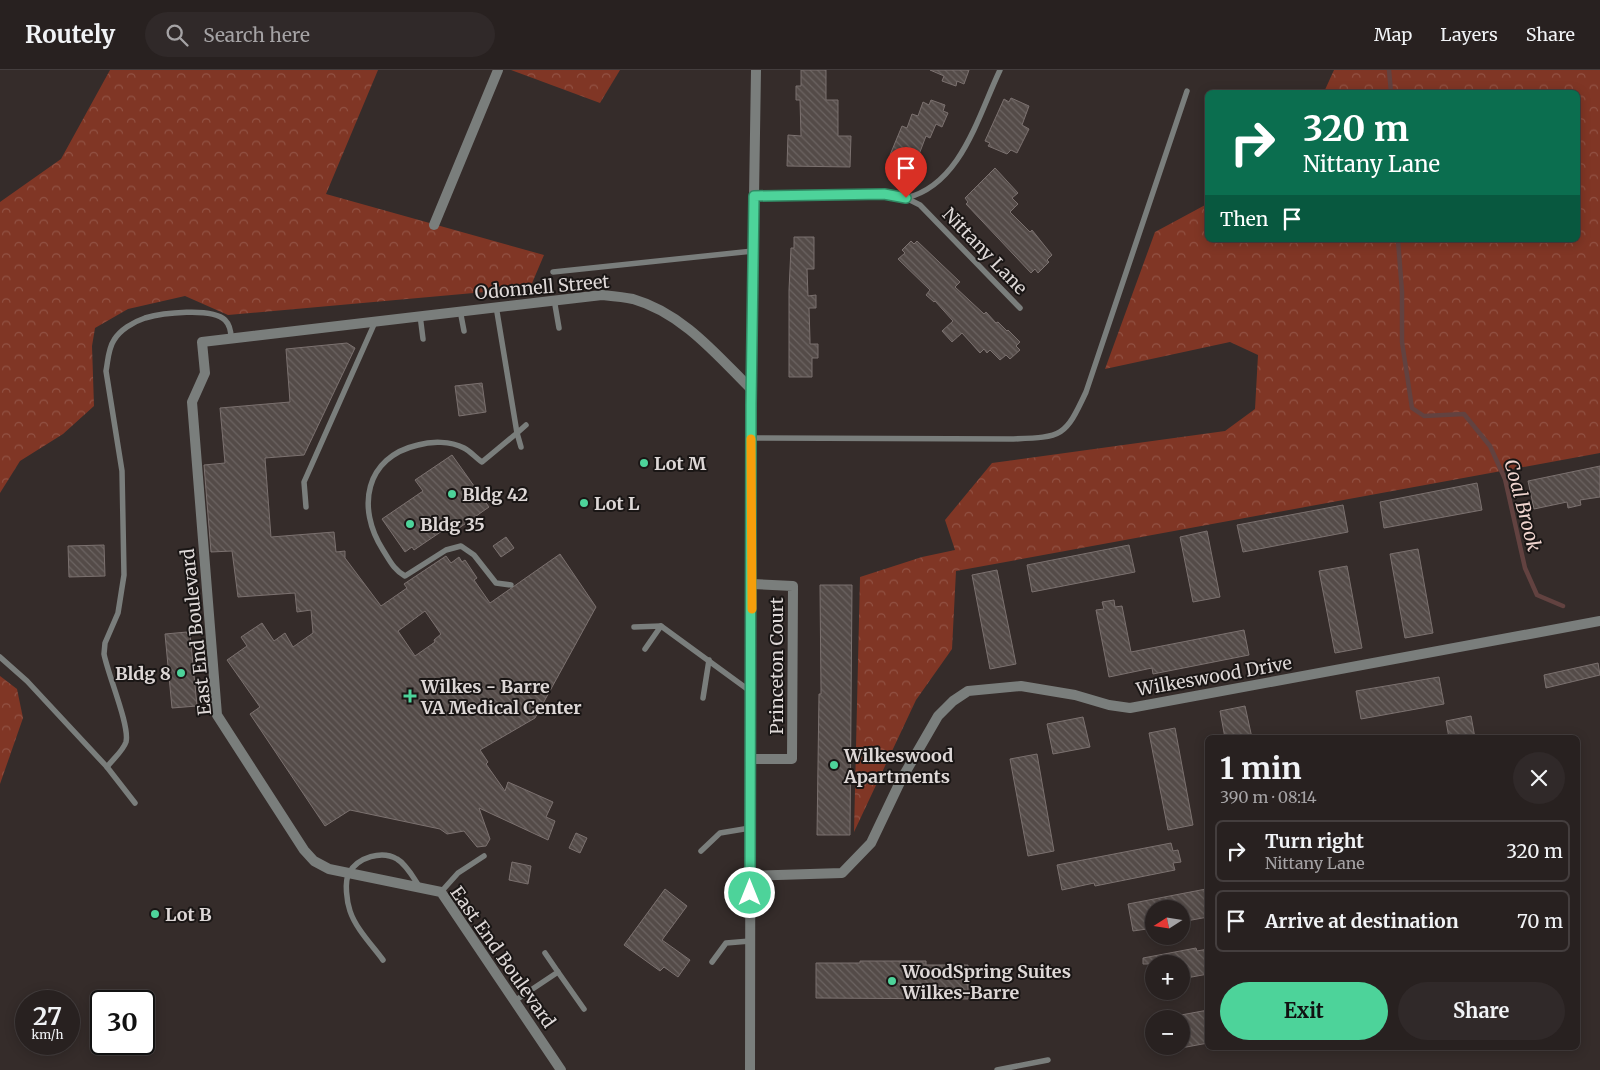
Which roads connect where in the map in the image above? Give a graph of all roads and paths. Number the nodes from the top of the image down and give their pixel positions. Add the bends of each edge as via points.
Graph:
1 (498, 70) edge
2 (756, 70) edge
3 (1000, 70) edge
4 (1187, 91) dead end
5 (754, 196) junction
6 (906, 198) junction
7 (434, 225) dead end
8 (753, 251) junction
9 (553, 272) dead end
10 (554, 299) junction
11 (496, 306) junction
12 (1020, 308) dead end
13 (460, 310) junction
14 (420, 315) junction
15 (394, 318) joint
16 (376, 320) junction
17 (560, 328) dead end
18 (464, 331) dead end
19 (232, 338) junction
20 (423, 339) dead end
21 (751, 389) junction
22 (526, 425) dead end
23 (517, 433) junction
24 (751, 438) junction
25 (521, 447) dead end
26 (306, 507) dead end
27 (752, 584) junction
28 (511, 585) dead end
29 (1600, 622) edge
30 (661, 626) junction
31 (634, 627) dead end
32 (646, 649) dead end
33 (0, 657) edge
34 (710, 660) junction
35 (752, 692) junction
36 (703, 698) dead end
37 (751, 759) junction
38 (107, 767) junction
39 (135, 803) dead end
40 (750, 828) junction
41 (701, 851) dead end
42 (484, 856) dead end
43 (349, 873) junction
44 (750, 876) junction
45 (419, 886) junction
46 (441, 892) junction
47 (750, 941) junction
48 (545, 953) dead end
49 (383, 960) dead end
50 (712, 962) dead end
51 (558, 972) junction
52 (516, 1000) junction
53 (584, 1009) dead end
54 (1048, 1060) dead end
55 (561, 1070) edge
56 (750, 1070) edge
57 (997, 1070) edge

1 - 7 street
2 - 5 street
3 - 6 lane via 964,149 946,176 922,194
4 - 24 lane via 1086,392 1072,422 1062,433 1046,438 1014,439
5 - 6 lane, Nittany Lane via 884,194
5 - 8 street
6 - 12 lane, Nittany Lane via 920,205
8 - 9 lane
8 - 21 street
10 - 11 street, Odonnell Street
10 - 17 lane
10 - 21 street, Odonnell Street via 602,295 632,299 663,312 689,328
11 - 13 street, Odonnell Street
11 - 23 lane
13 - 14 street, Odonnell Street
13 - 18 lane
14 - 15 street, Odonnell Street
14 - 20 lane
15 - 16 street, East End Boulevard
16 - 19 street, East End Boulevard
16 - 26 lane via 304,482
19 - 38 lane via 228,325 218,316 205,313 162,314 144,318 121,332 113,341 108,355 106,370 122,471 124,574 118,613 105,643 104,654 127,739
19 - 43 street, East End Boulevard via 202,342 205,373 192,402 217,715 304,850 322,866
21 - 24 street
22 - 23 lane
23 - 25 lane
23 - 28 lane via 482,462 464,448 447,443 430,442 398,451 385,460 376,473 368,507 374,535 397,572 405,576 446,550 461,546 474,555 496,583
24 - 27 street
27 - 35 street
27 - 37 street, Princeton Court via 793,586 792,759
29 - 44 street, Wilkeswood Drive via 1130,708 1076,694 1021,686 968,691 953,700 938,716 871,843 842,874
30 - 31 lane
30 - 32 lane
30 - 34 lane
33 - 38 lane via 27,680
34 - 35 lane
34 - 36 lane
35 - 37 street
37 - 40 street
38 - 39 lane
40 - 41 lane via 720,833
40 - 44 street
42 - 46 lane via 458,873
43 - 45 street, East End Boulevard
43 - 45 lane via 366,857 391,857 401,862
43 - 49 lane via 350,912
44 - 47 street
45 - 46 street, East End Boulevard
46 - 52 street, East End Boulevard
47 - 50 lane via 726,943
47 - 56 street
48 - 51 lane
51 - 52 lane
51 - 53 lane
52 - 55 street, East End Boulevard
54 - 57 lane

